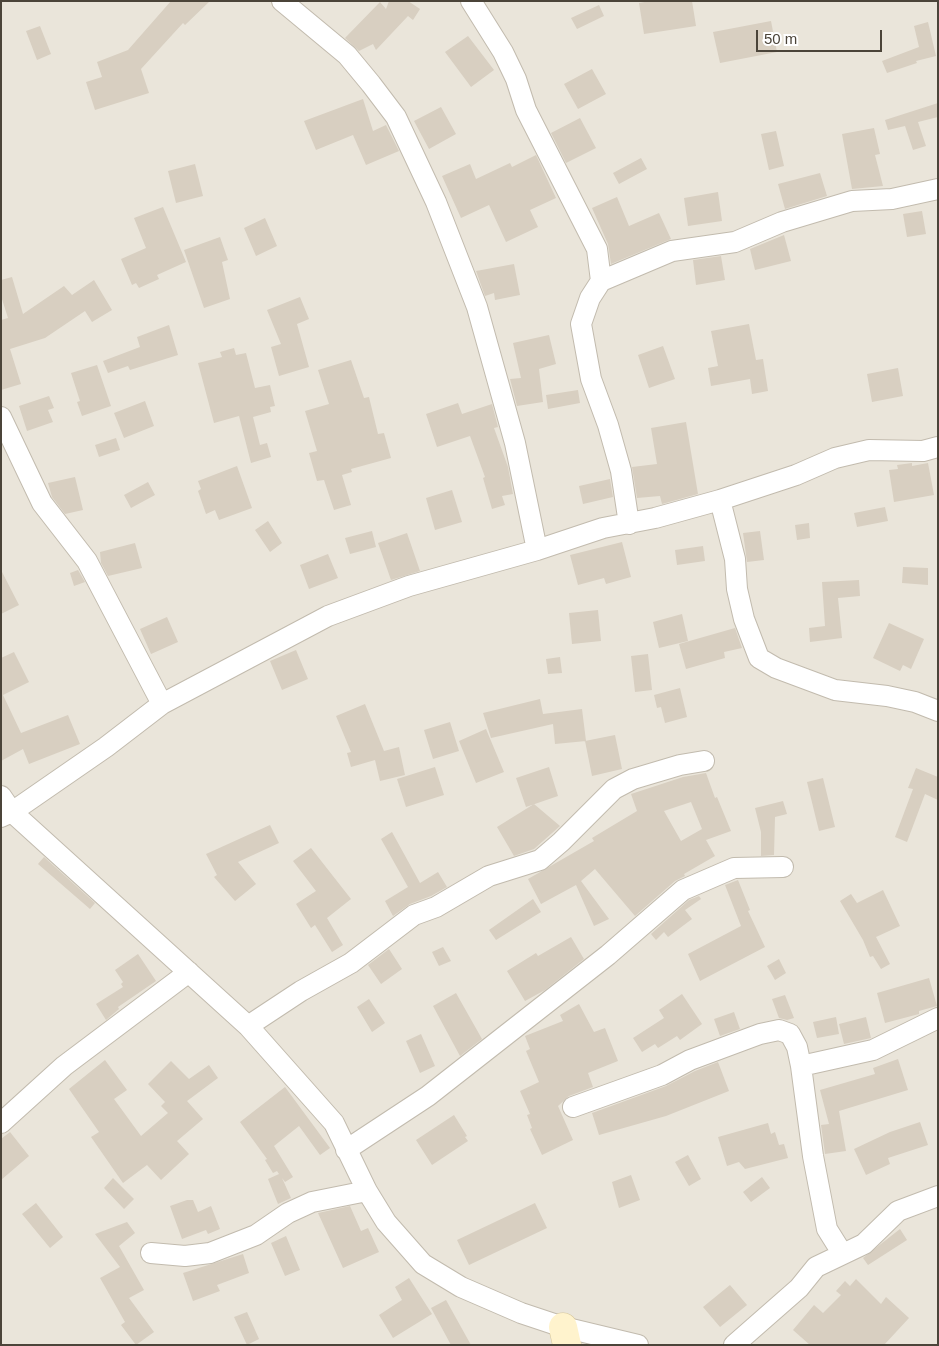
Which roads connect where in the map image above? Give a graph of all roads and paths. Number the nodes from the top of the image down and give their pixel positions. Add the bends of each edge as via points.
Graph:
1 (282, 1) edge
2 (471, 1) edge
3 (938, 189) edge
4 (601, 281) junction
5 (1, 417) edge
6 (938, 447) edge
7 (720, 500) junction
8 (629, 524) junction
9 (537, 550) junction
10 (162, 704) junction
11 (938, 711) edge
12 (704, 760) dead end
13 (5, 808) edge
14 (782, 867) dead end
15 (189, 972) junction
16 (938, 1018) edge
17 (248, 1026) junction
18 (801, 1066) junction
19 (573, 1107) dead end
20 (1, 1123) edge
21 (346, 1150) junction
22 (367, 1191) junction
23 (938, 1196) edge
24 (151, 1253) dead end
25 (842, 1254) junction
26 (565, 1336) edge
27 (638, 1345) edge
28 (734, 1345) edge

1 - 9 street via 347,55 371,84 396,117 432,194 477,307 515,443
2 - 4 street via 503,52 526,110 597,249
3 - 4 street via 892,199 852,201 782,222 735,242 672,251
4 - 8 street via 590,298 581,324 591,379 621,470
5 - 10 street via 42,503 88,561
6 - 7 street via 869,450 835,458 796,475
7 - 8 street
7 - 11 street via 735,559 744,619 759,658 776,668 835,690 887,696
8 - 9 street via 603,528
9 - 10 street via 410,586 328,616
10 - 13 street via 106,747
12 - 17 street via 633,780 614,790 540,860 489,876 456,897 414,915 351,963
13 - 15 street
14 - 21 street via 734,868 683,890 608,954 428,1096
15 - 17 street
15 - 20 street via 64,1066
16 - 18 street via 873,1050
17 - 21 street via 334,1123
18 - 19 street via 790,1034 779,1030 690,1060 662,1075
18 - 25 street via 827,1229
21 - 22 street
22 - 24 street via 312,1202 288,1213 256,1235 210,1253 185,1256
22 - 26 street via 386,1222 423,1264 461,1287
23 - 25 street via 898,1211 864,1244
25 - 28 street via 816,1267 799,1288
26 - 27 street

